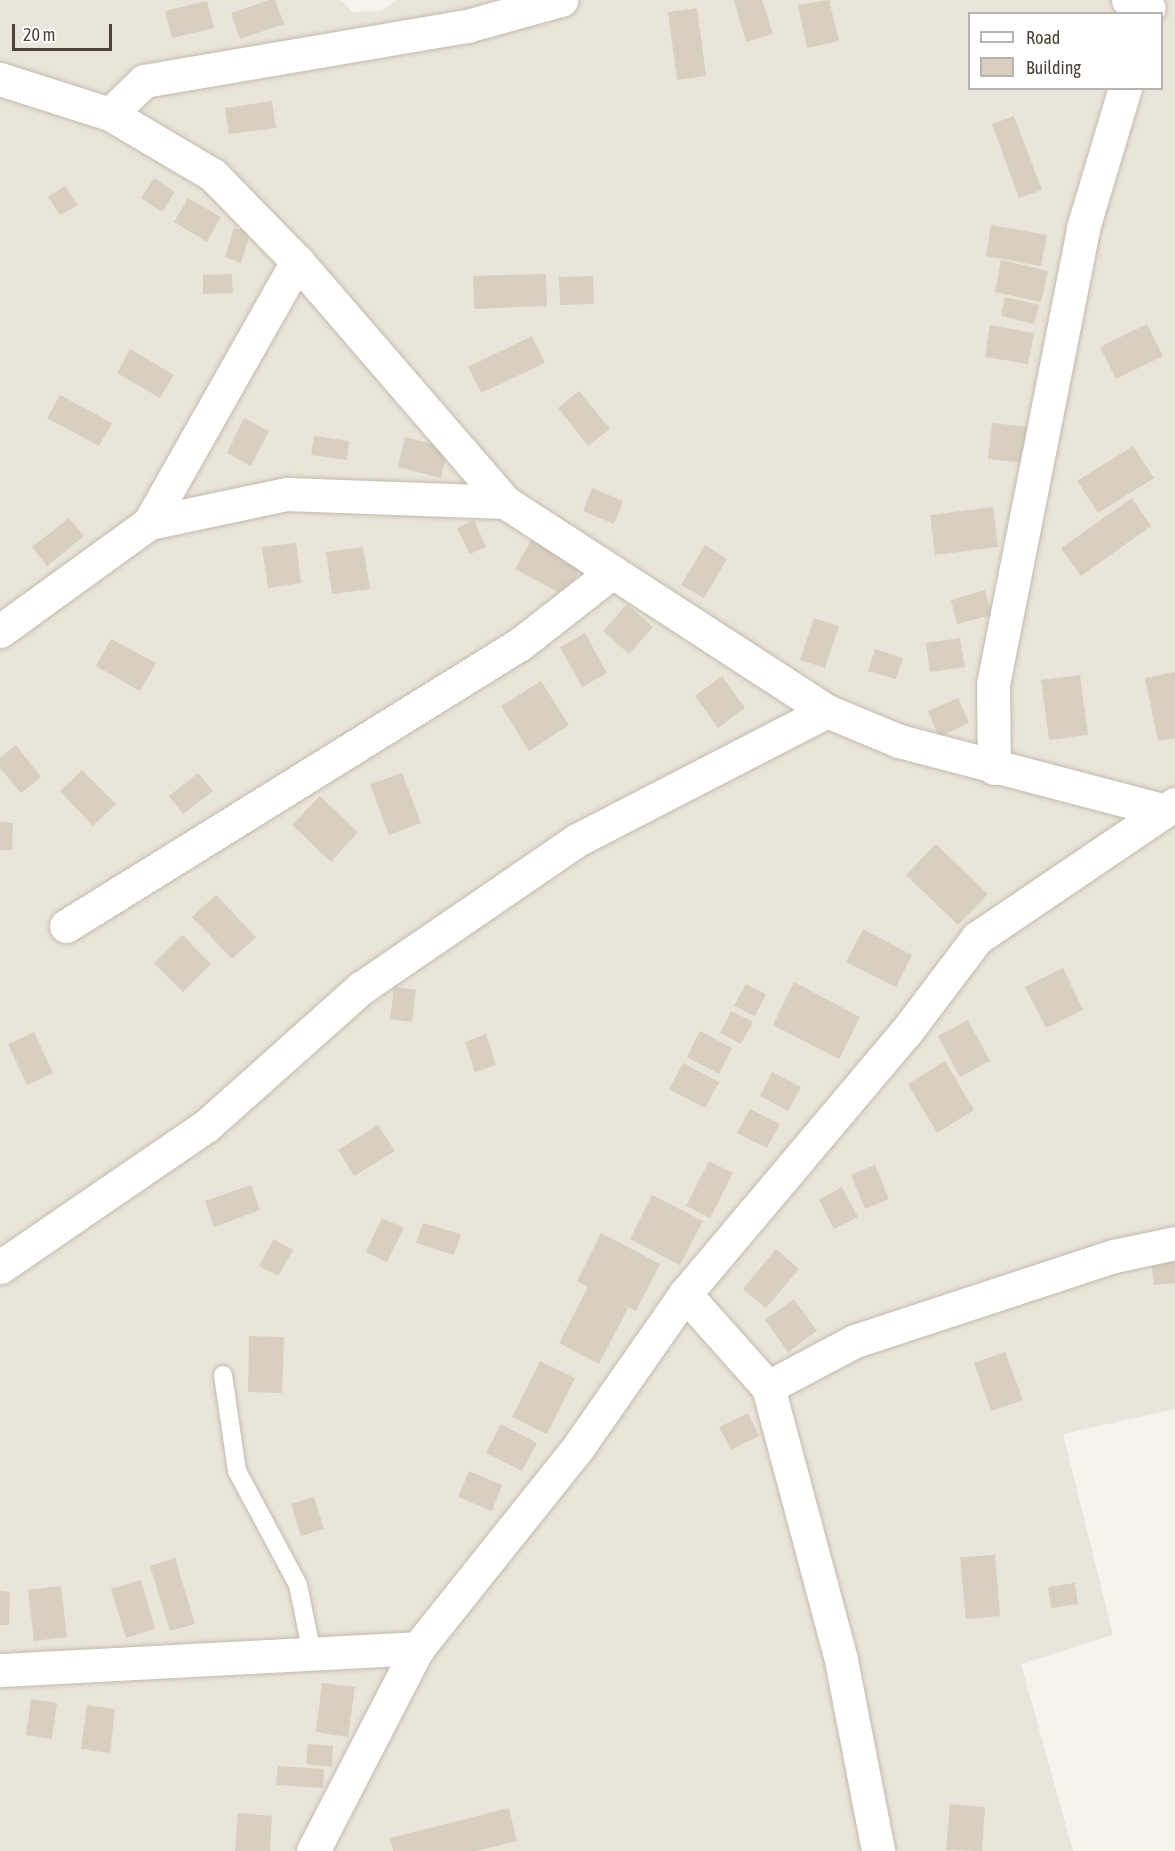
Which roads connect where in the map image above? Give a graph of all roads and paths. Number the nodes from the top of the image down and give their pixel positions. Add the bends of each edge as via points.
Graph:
1 (561, 0) edge
2 (0, 79) edge
3 (1124, 90) edge
4 (110, 114) junction
5 (297, 261) junction
6 (504, 502) junction
7 (149, 523) junction
8 (612, 572) junction
9 (0, 632) edge
10 (827, 711) junction
11 (994, 768) junction
12 (1168, 807) edge
13 (66, 926) dead end
14 (1175, 1243) edge
15 (0, 1267) edge
16 (685, 1294) junction
17 (223, 1376) dead end
18 (768, 1387) junction
19 (418, 1648) junction
20 (312, 1653) junction
21 (0, 1670) edge
22 (313, 1851) edge
23 (878, 1851) edge

1 - 4 street via 467,26 144,81
2 - 4 street
3 - 11 street via 1083,228 993,684
4 - 5 street via 213,175
5 - 6 street
5 - 7 street
6 - 7 street via 286,494
6 - 8 street
7 - 9 street
8 - 10 street
8 - 13 street via 520,644
10 - 11 street via 899,741
10 - 15 street via 577,840 361,988 206,1126
11 - 12 street
12 - 16 street via 977,938 906,1032
14 - 18 street via 1114,1256 855,1341
16 - 18 street
16 - 19 street via 579,1446
17 - 20 lane via 237,1471 298,1585
18 - 23 street via 841,1660
19 - 20 street
19 - 22 street
20 - 21 street

